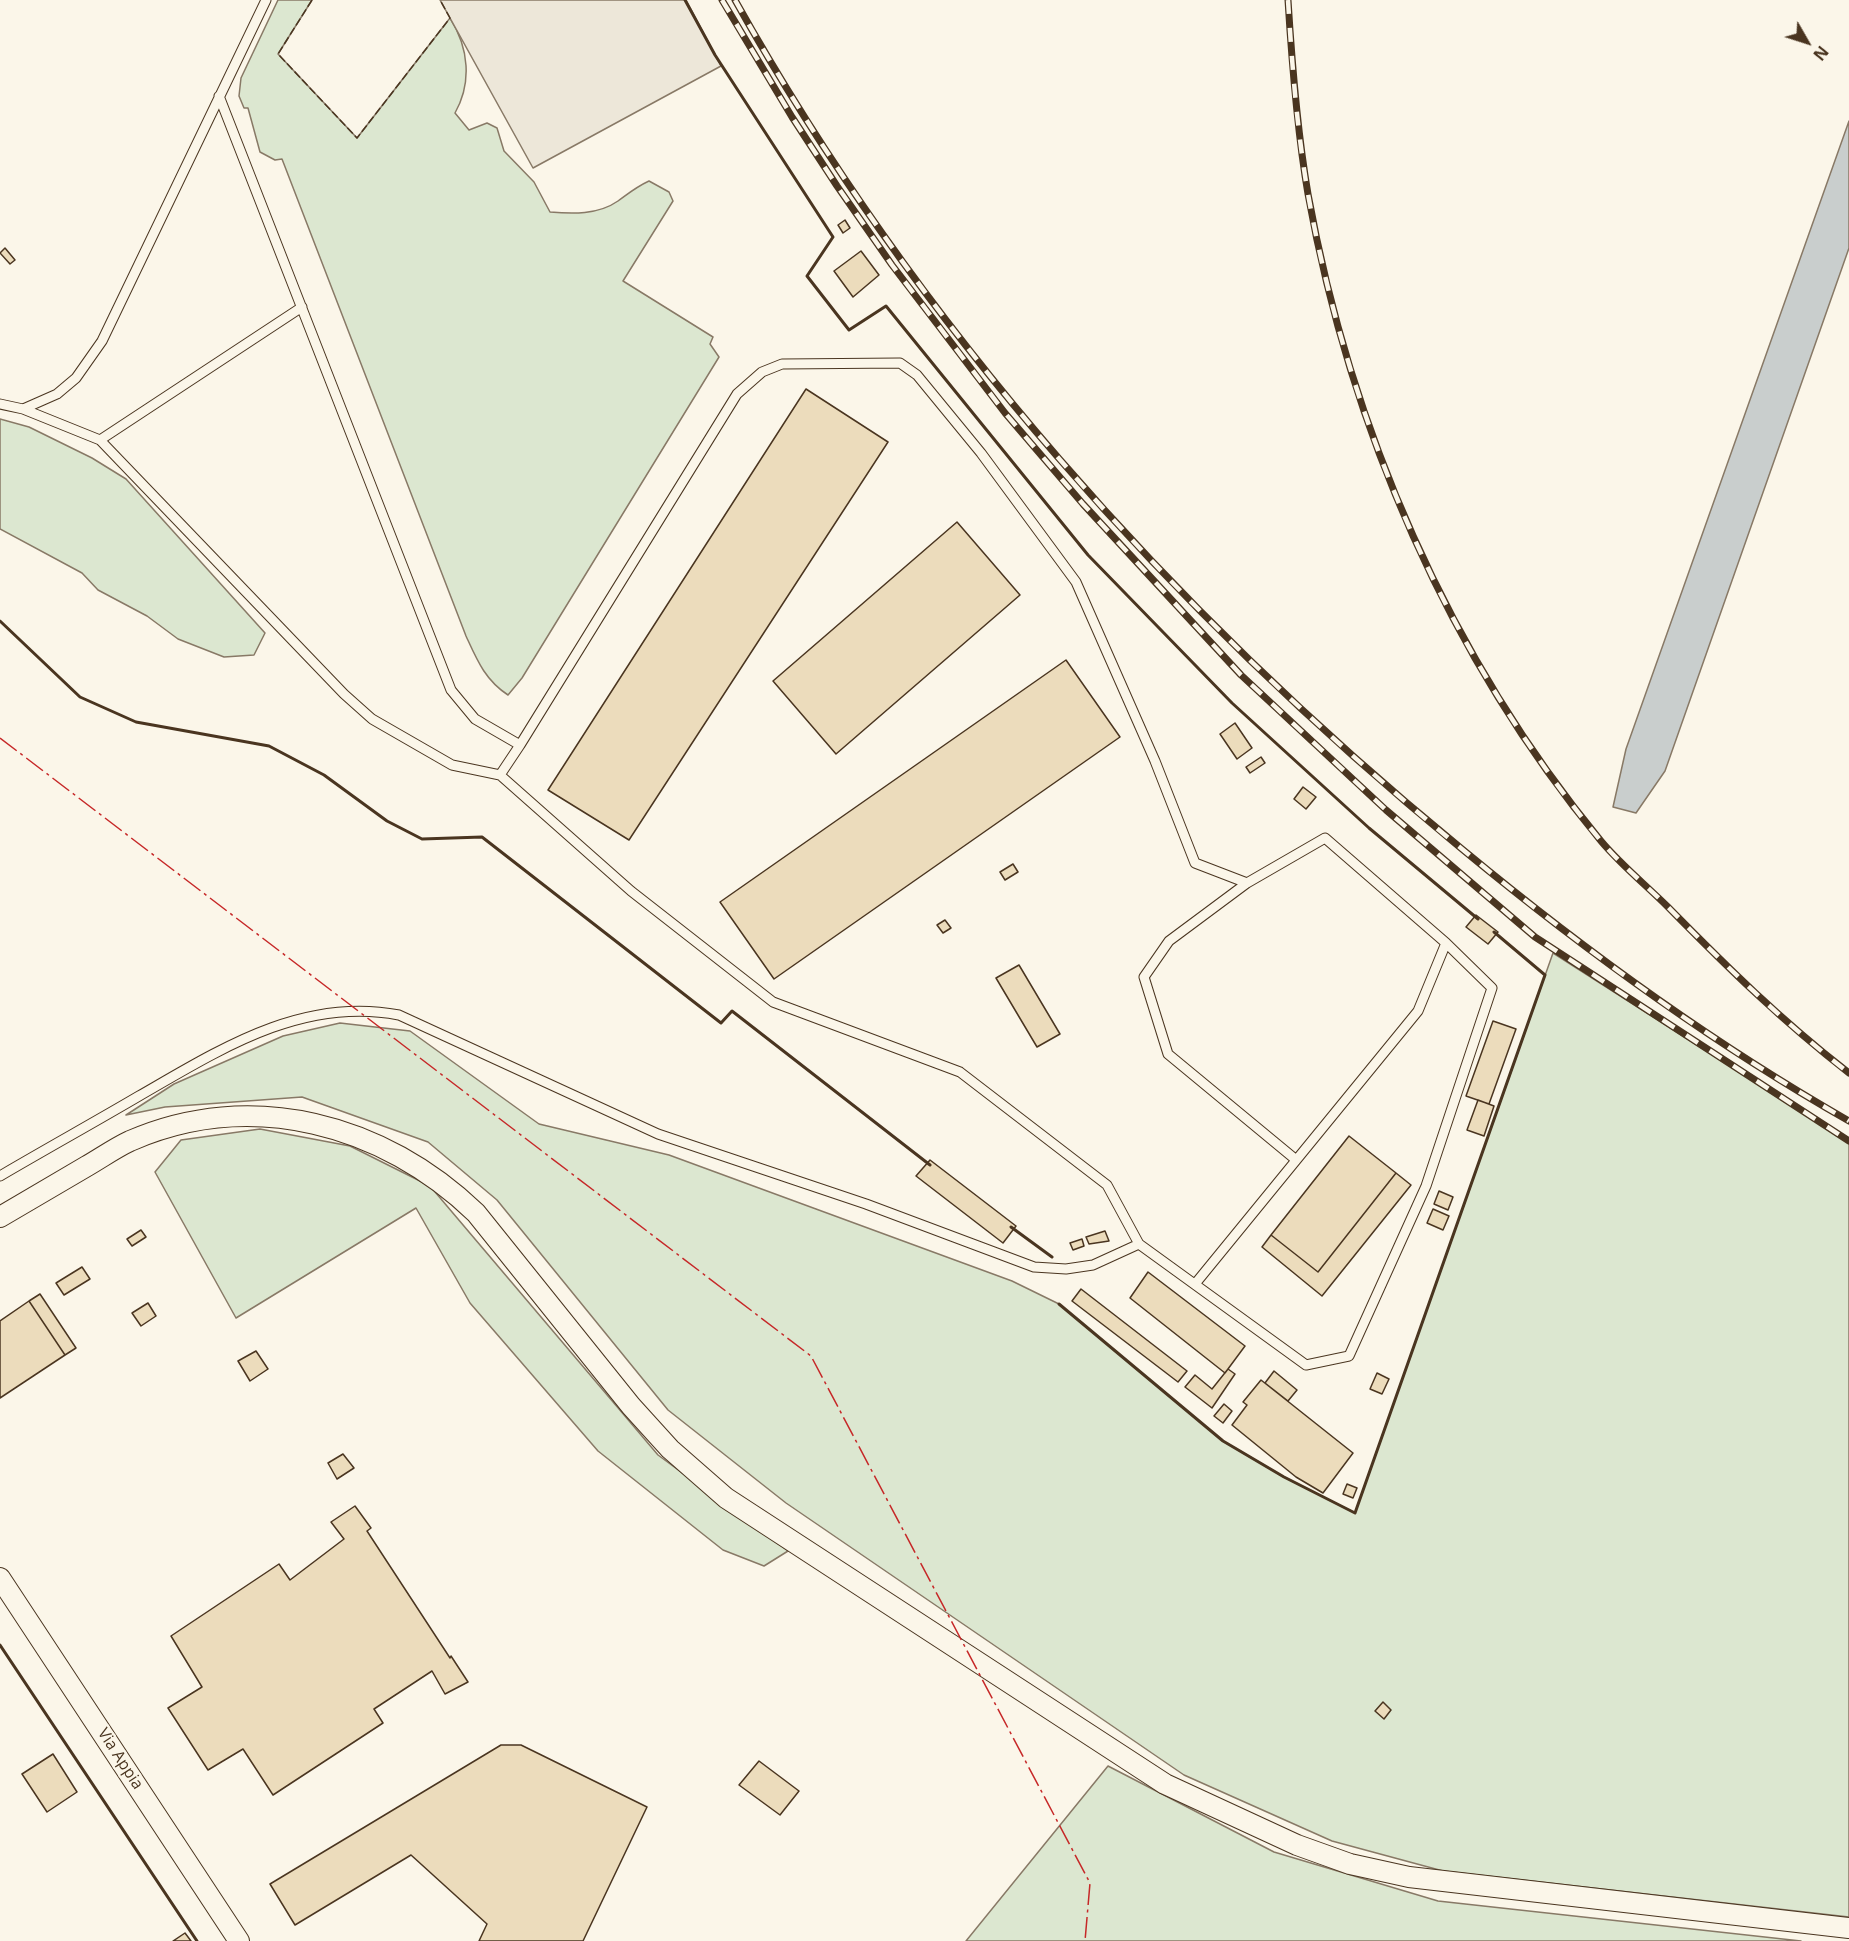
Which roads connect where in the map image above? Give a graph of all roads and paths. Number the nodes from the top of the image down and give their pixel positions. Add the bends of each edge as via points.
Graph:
1 (266, 0) edge
2 (219, 96) junction
3 (302, 307) junction
4 (0, 404) edge
5 (23, 409) junction
6 (100, 440) junction
7 (520, 746) junction
8 (500, 775) junction
9 (1247, 883) junction
10 (1446, 943) junction
11 (1295, 1159) junction
12 (0, 1176) edge
13 (0, 1217) edge
14 (1139, 1244) junction
15 (1195, 1284) junction
16 (0, 1578) edge
17 (1849, 1928) edge
18 (239, 1941) edge

1 - 2 lane
2 - 3 lane
2 - 5 lane via 102,341 76,378 57,393
3 - 6 lane
3 - 7 lane via 451,690 475,719
4 - 5 lane
5 - 6 lane
6 - 8 lane via 372,719 452,765
7 - 8 lane
7 - 9 lane via 737,394 762,372 782,364 900,363 917,375 981,453 1076,582 1195,863
8 - 14 lane via 631,891 773,1002 960,1072 1107,1185
9 - 10 lane via 1325,838
9 - 11 lane via 1169,941 1144,977 1168,1054
10 - 11 lane via 1418,1011
10 - 15 lane via 1492,988 1426,1186 1349,1356 1306,1365
11 - 15 lane
12 - 14 lane via 234,1041 295,1020 372,1010 399,1015 658,1134 866,1204 1034,1267 1066,1269 1093,1265
13 - 17 street via 130,1141 175,1127 252,1115 289,1119 366,1138 449,1186 476,1212 631,1406 670,1449 726,1498 1165,1784 1297,1845 1350,1864 1409,1877
14 - 15 lane
16 - 18 street, Via Appia

